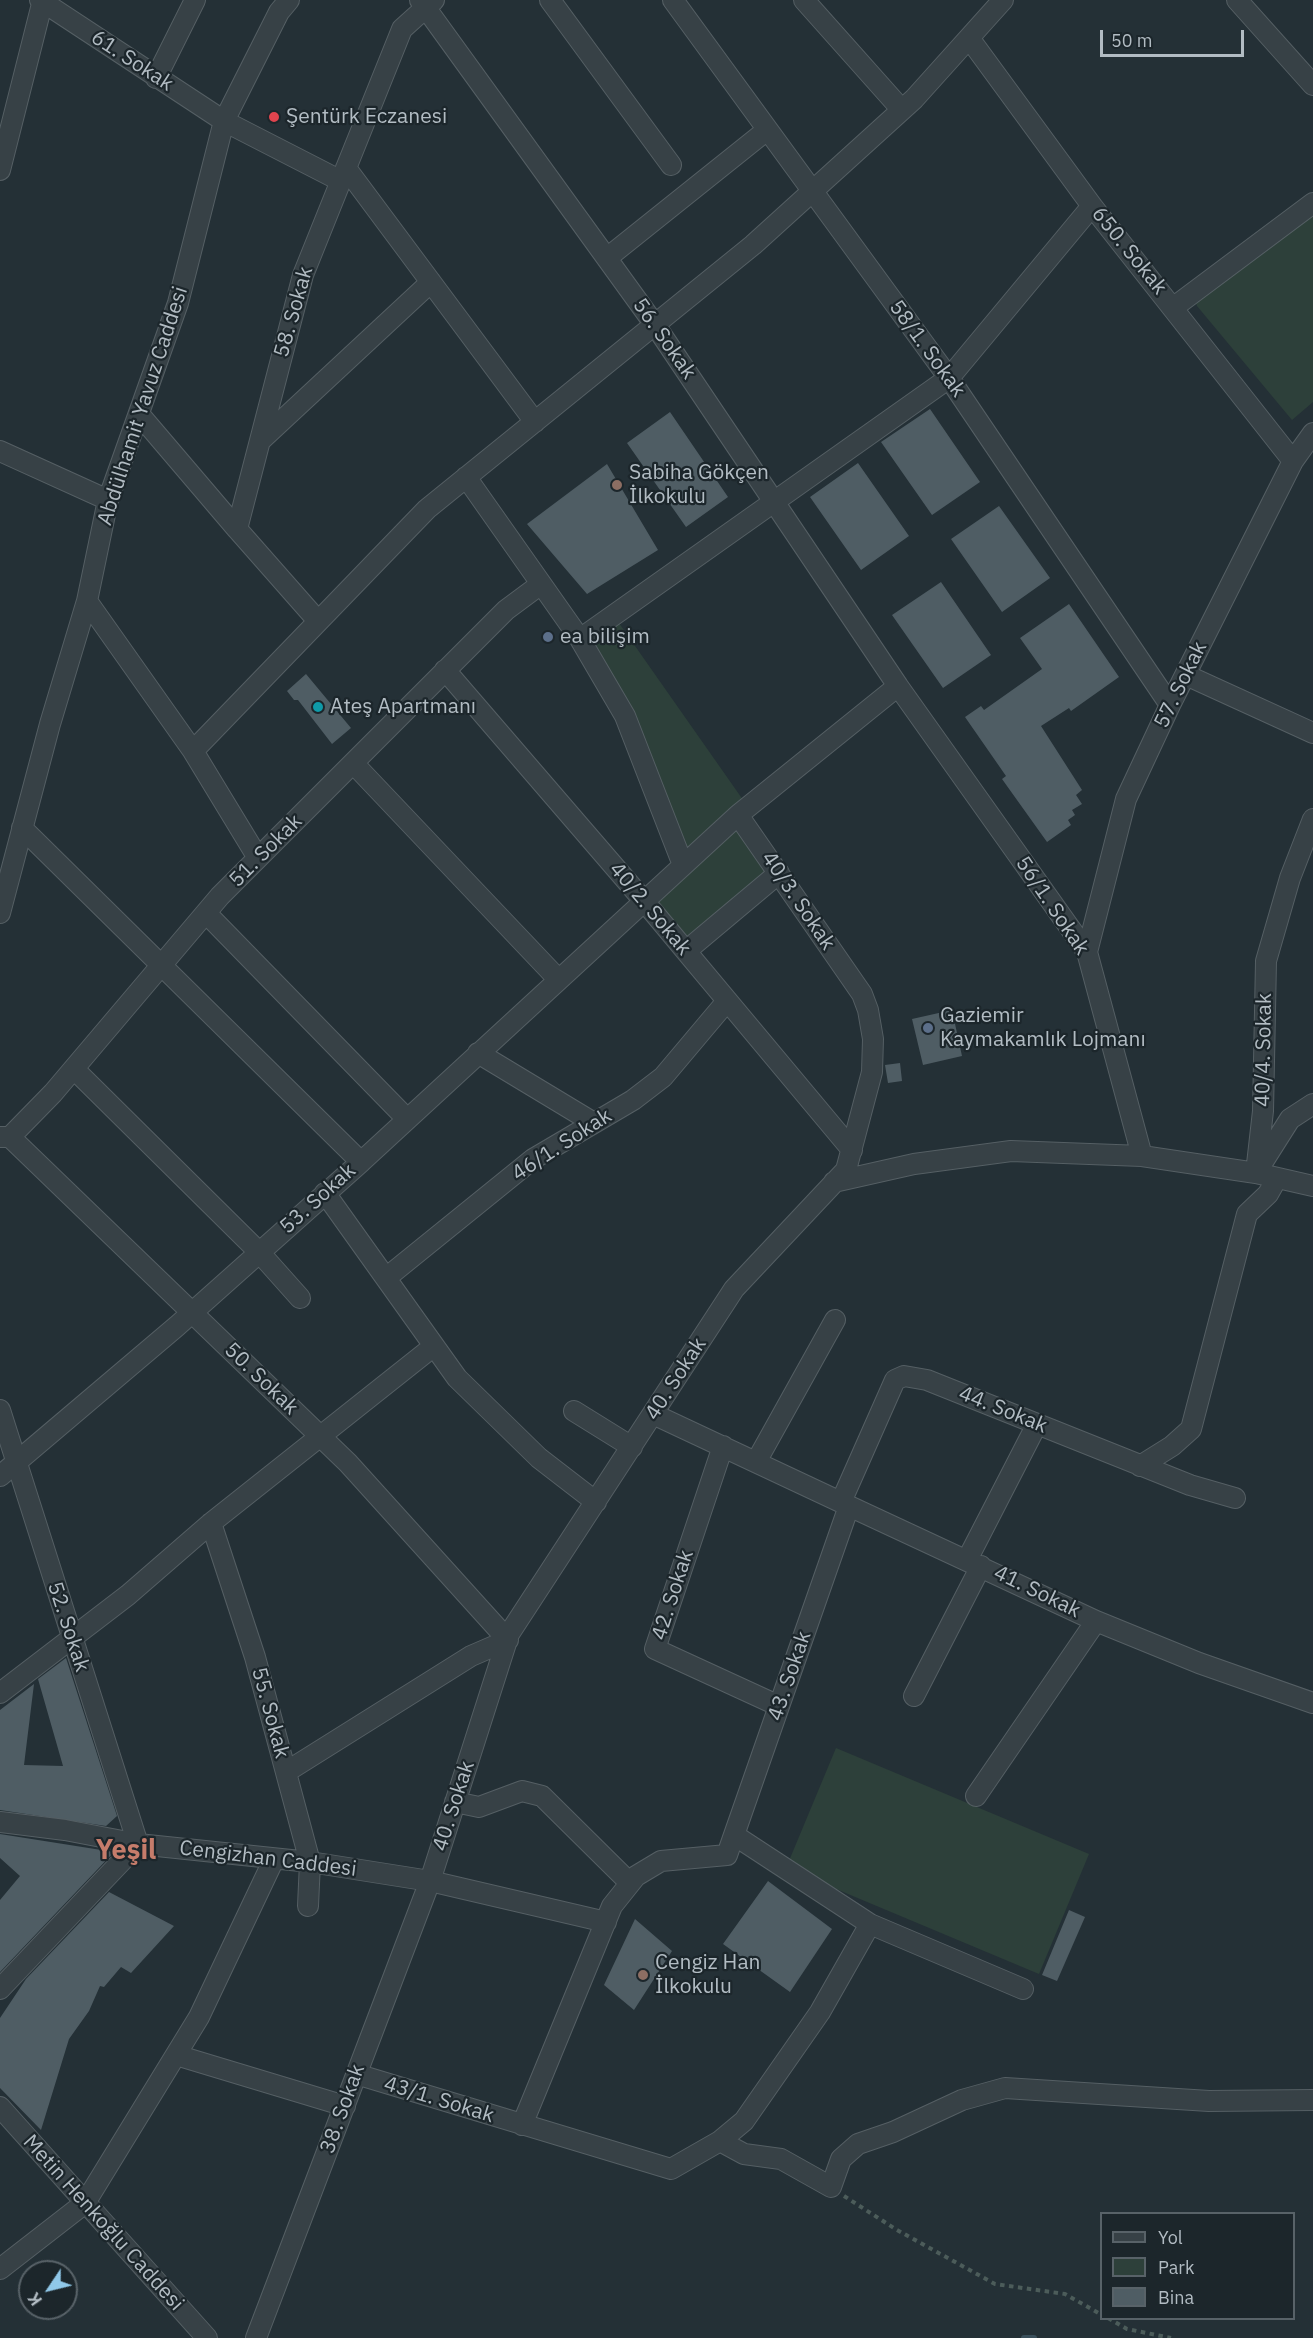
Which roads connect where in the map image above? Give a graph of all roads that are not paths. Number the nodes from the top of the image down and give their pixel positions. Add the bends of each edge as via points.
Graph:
1 (42, 0) edge
2 (195, 0) edge
3 (550, 0) edge
4 (673, 0) edge
5 (804, 0) edge
6 (1003, 0) edge
7 (1238, 0) edge
8 (427, 3) edge
9 (283, 4) edge
10 (969, 38) junction
11 (156, 78) junction
12 (1313, 85) edge
13 (902, 110) junction
14 (224, 121) junction
15 (767, 130) junction
16 (671, 165) dead end
17 (0, 170) edge
18 (344, 174) junction
19 (812, 192) junction
20 (1313, 203) edge
21 (1092, 206) junction
22 (607, 258) junction
23 (431, 282) junction
24 (1174, 307) junction
25 (655, 324) junction
26 (949, 378) junction
27 (139, 414) junction
28 (534, 422) junction
29 (1313, 433) edge
30 (260, 441) junction
31 (0, 451) edge
32 (1293, 461) junction
33 (466, 477) junction
34 (108, 500) junction
35 (773, 500) junction
36 (237, 529) junction
37 (541, 584) junction
38 (87, 601) junction
39 (318, 621) junction
40 (580, 639) junction
41 (445, 670) junction
42 (1186, 675) junction
43 (898, 686) junction
44 (1170, 705) junction
45 (1313, 733) edge
46 (193, 751) junction
47 (353, 763) junction
48 (738, 815) junction
49 (1313, 819) edge
50 (22, 828) junction
51 (258, 858) junction
52 (683, 865) junction
53 (779, 873) junction
54 (644, 901) junction
55 (0, 913) edge
56 (206, 913) junction
57 (686, 951) junction
58 (1087, 952) junction
59 (161, 966) junction
60 (558, 979) junction
61 (728, 1001) junction
62 (478, 1053) junction
63 (74, 1069) junction
64 (1313, 1104) edge
65 (407, 1119) junction
66 (594, 1123) junction
67 (5, 1137) edge
68 (852, 1150) junction
69 (1142, 1156) junction
70 (361, 1162) junction
71 (1256, 1173) junction
72 (1277, 1178) junction
73 (834, 1182) junction
74 (1313, 1186) edge
75 (326, 1193) junction
76 (259, 1252) junction
77 (386, 1278) junction
78 (300, 1298) dead end
79 (192, 1313) junction
80 (835, 1320) dead end
81 (434, 1346) junction
82 (0, 1410) edge
83 (574, 1411) dead end
84 (653, 1414) junction
85 (1037, 1424) junction
86 (321, 1437) junction
87 (723, 1446) junction
88 (632, 1447) junction
89 (17, 1462) junction
90 (756, 1462) junction
91 (1140, 1466) junction
92 (0, 1476) edge
93 (1235, 1498) dead end
94 (596, 1502) junction
95 (845, 1504) junction
96 (211, 1523) junction
97 (974, 1563) junction
98 (1096, 1621) junction
99 (71, 1639) junction
100 (508, 1640) junction
101 (0, 1693) edge
102 (914, 1696) dead end
103 (1313, 1703) edge
104 (779, 1706) junction
105 (286, 1772) junction
106 (976, 1796) dead end
107 (455, 1802) junction
108 (0, 1822) edge
109 (734, 1834) junction
110 (138, 1844) junction
111 (274, 1858) junction
112 (310, 1862) junction
113 (430, 1881) junction
114 (630, 1883) junction
115 (308, 1906) dead end
116 (606, 1922) junction
117 (870, 1924) junction
118 (0, 1989) edge
119 (1023, 1989) dead end
120 (176, 2055) junction
121 (356, 2074) junction
122 (1313, 2100) edge
123 (345, 2106) junction
124 (0, 2107) edge
125 (522, 2125) junction
126 (720, 2141) junction
127 (85, 2203) junction
128 (0, 2269) edge
129 (207, 2338) edge
130 (256, 2338) edge

1 - 11 street, 61. Sokak
1 - 17 street
2 - 11 street
3 - 16 street
4 - 15 street, 58/1. Sokak
5 - 13 street
6 - 10 street
7 - 12 street
8 - 18 street, 58. Sokak via 402,29
8 - 22 street, 56. Sokak
9 - 14 street, Abdülhamit Yavuz Caddesi
10 - 13 street
10 - 21 street, 650. Sokak
11 - 14 street, 61. Sokak
13 - 19 street
14 - 18 street, 61. Sokak
14 - 27 street, Abdülhamit Yavuz Caddesi via 178,303
15 - 19 street, 58/1. Sokak
15 - 22 street
18 - 23 street
18 - 30 street, 58. Sokak via 303,275
19 - 25 street
19 - 26 street, 58/1. Sokak
20 - 24 street
21 - 24 street, 650. Sokak
21 - 26 street
22 - 25 street, 56. Sokak
23 - 28 street
23 - 30 street
24 - 32 street, 650. Sokak
25 - 28 street
25 - 35 street, 56. Sokak
26 - 35 street
26 - 44 street, 58/1. Sokak
27 - 34 street, Abdülhamit Yavuz Caddesi
27 - 36 street
28 - 33 street
29 - 32 street, 57. Sokak
30 - 36 street, 58. Sokak
31 - 34 street
32 - 42 street, 57. Sokak
33 - 37 street
33 - 39 street via 427,509
34 - 38 street, Abdülhamit Yavuz Caddesi
35 - 40 street
35 - 43 street, 56. Sokak
36 - 39 street
37 - 40 street
37 - 41 street, 51. Sokak via 506,610
38 - 46 street
38 - 50 street, Abdülhamit Yavuz Caddesi
39 - 46 street
40 - 52 street via 625,716
41 - 47 street, 51. Sokak
41 - 54 street, 40/2. Sokak
42 - 44 street, 57. Sokak
42 - 45 street
43 - 48 street
43 - 58 street, 56/1. Sokak
44 - 58 street, 57. Sokak via 1126,799
46 - 51 street
47 - 51 street, 51. Sokak
47 - 60 street
48 - 52 street
48 - 53 street, 40/3. Sokak
49 - 71 street, 40/4. Sokak via 1290,878 1266,961 1263,1111
50 - 55 street, Abdülhamit Yavuz Caddesi
50 - 59 street, 53. Sokak
51 - 56 street, 51. Sokak
52 - 54 street
53 - 57 street
53 - 68 street, 40/3. Sokak via 862,994 868,1010 873,1039 872,1072
54 - 57 street, 40/2. Sokak
54 - 60 street
56 - 59 street, 51. Sokak
56 - 65 street
57 - 61 street, 40/2. Sokak
58 - 69 street, 56/1. Sokak
59 - 63 street, 51. Sokak
59 - 70 street, 53. Sokak
60 - 62 street
61 - 66 street, 46/1. Sokak via 663,1077
61 - 68 street, 40/2. Sokak
62 - 65 street
62 - 66 street
63 - 67 street, 51. Sokak
63 - 76 street
64 - 71 street via 1290,1119
65 - 70 street
66 - 77 street, 46/1. Sokak via 533,1159
67 - 79 street, 50. Sokak
68 - 73 street, 40/3. Sokak via 846,1170
69 - 71 street
69 - 73 street via 1011,1151 914,1164
70 - 75 street, 53. Sokak
71 - 72 street
72 - 74 street
72 - 91 street via 1268,1194 1247,1214 1191,1429
73 - 84 street, 40. Sokak via 734,1289
75 - 76 street, 53. Sokak
75 - 77 street
76 - 78 street
76 - 79 street, 53. Sokak
77 - 81 street
79 - 86 street, 50. Sokak
79 - 89 street, 53. Sokak
80 - 90 street
81 - 86 street
81 - 94 street via 457,1378 539,1458
82 - 89 street, 52. Sokak
83 - 88 street
84 - 87 street, 41. Sokak
84 - 88 street, 40. Sokak
85 - 91 street, 44. Sokak
85 - 95 street, 44. Sokak via 927,1380 904,1376 895,1380
85 - 97 street
86 - 96 street
86 - 100 street, 50. Sokak
87 - 90 street, 41. Sokak
87 - 104 street, 42. Sokak via 655,1649
88 - 94 street, 40. Sokak
89 - 92 street, 53. Sokak
89 - 99 street, 52. Sokak
90 - 95 street, 41. Sokak
91 - 93 street, 44. Sokak
94 - 100 street, 40. Sokak
95 - 97 street, 41. Sokak
95 - 104 street, 43. Sokak
96 - 99 street via 129,1595
96 - 105 street, 55. Sokak via 255,1657
97 - 98 street, 41. Sokak
97 - 102 street
98 - 103 street
98 - 106 street, 41. Sokak
99 - 101 street
99 - 110 street, 52. Sokak
100 - 105 street via 471,1656
100 - 107 street, 40. Sokak
104 - 109 street, 43. Sokak
105 - 112 street, 55. Sokak
107 - 113 street, 40. Sokak
107 - 114 street via 479,1807 522,1791 542,1796
108 - 110 street, Cengizhan Caddesi
109 - 114 street, 43. Sokak via 727,1855 661,1861
109 - 117 street
110 - 111 street, Cengizhan Caddesi
110 - 118 street
111 - 112 street, Cengizhan Caddesi
111 - 120 street via 199,2017
112 - 113 street, Cengizhan Caddesi
112 - 115 street, 55. Sokak
113 - 116 street, Cengizhan Caddesi
113 - 121 street, 38. Sokak
114 - 116 street via 612,1906
116 - 125 street
117 - 119 street
117 - 126 street, 43/1. Sokak via 785,2066 744,2121
120 - 123 street
120 - 127 street
121 - 123 street, 38. Sokak
121 - 125 street, 43/1. Sokak
122 - 126 street via 1209,2101 1005,2088 962,2100 858,2144 841,2159 831,2187 781,2158 744,2154
123 - 130 street, 38. Sokak
124 - 127 street, Metin Henkoğlu Caddesi
125 - 126 street, 43/1. Sokak via 671,2169
127 - 128 street
127 - 129 street, Metin Henkoğlu Caddesi

